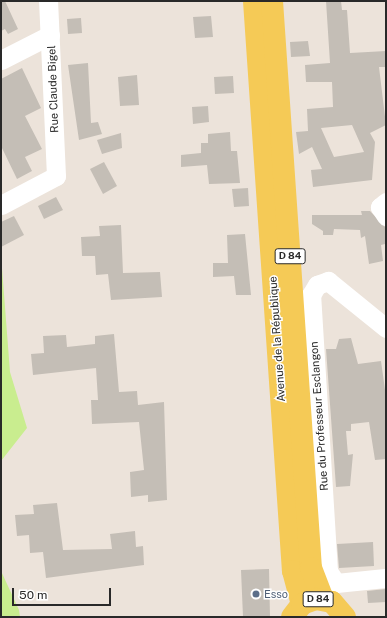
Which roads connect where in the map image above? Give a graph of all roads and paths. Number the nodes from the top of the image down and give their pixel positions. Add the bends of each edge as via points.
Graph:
1 (48, 1) edge
2 (254, 1) edge
3 (272, 1) edge
4 (50, 35) junction
5 (1, 60) edge
6 (386, 202) edge
7 (1, 205) edge
8 (386, 216) edge
9 (386, 328) edge
10 (385, 578) dead end
11 (306, 607) edge
12 (345, 617) edge

1 - 4 street, Rue Claude Bigel
2 - 11 main road, Avenue de la République / D 84 via 293,571
3 - 11 main road, Avenue de la République / D 84 via 311,568
4 - 5 street
4 - 7 street, Rue Claude Bigel via 56,176
6 - 8 street via 380,207
9 - 10 street, Rue du Professeur Esclangon via 328,281 317,285 311,295 328,571 336,583
11 - 12 main road, D 84 via 339,608

